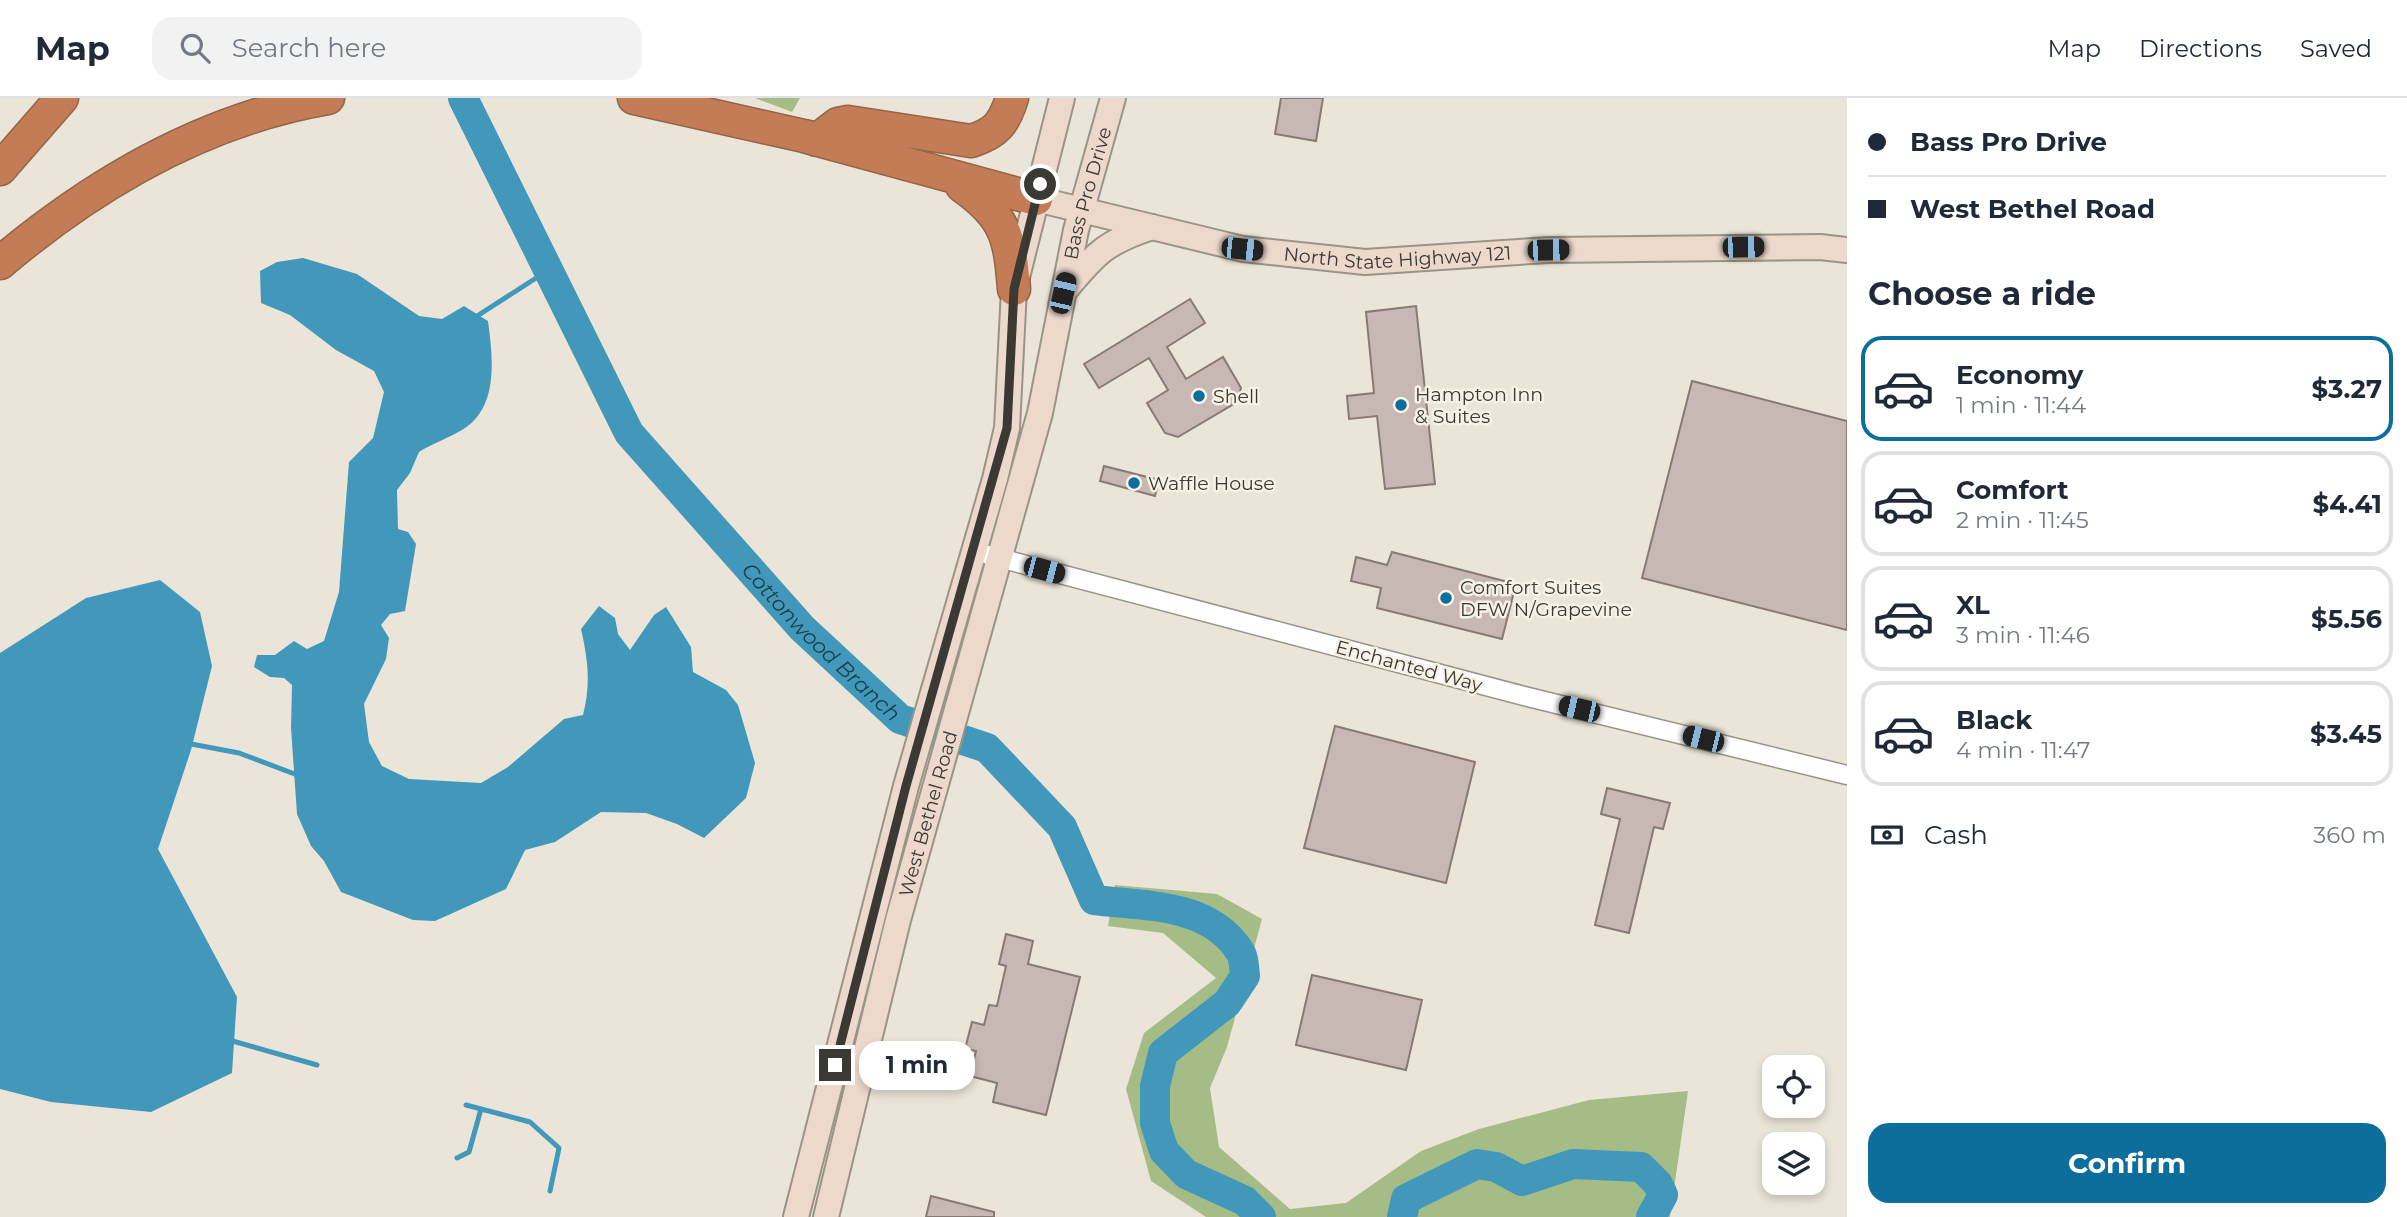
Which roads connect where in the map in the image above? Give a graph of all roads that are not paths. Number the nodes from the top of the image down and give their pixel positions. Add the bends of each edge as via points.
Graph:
1 (62, 98) edge
2 (328, 98) edge
3 (634, 98) edge
4 (718, 98) edge
5 (1012, 98) edge
6 (1062, 98) edge
7 (1113, 98) edge
8 (810, 138) junction
9 (0, 169) edge
10 (950, 177) junction
11 (1035, 199) junction
12 (1081, 209) junction
13 (1152, 227) junction
14 (1847, 250) edge
15 (0, 263) edge
16 (1014, 289) junction
17 (1063, 293) junction
18 (1040, 413) joint
19 (972, 551) junction
20 (1000, 558) junction
21 (1847, 775) edge
22 (816, 1136) junction
23 (844, 1144) junction
24 (796, 1217) edge
25 (826, 1217) edge

1 - 9 highway
2 - 15 highway via 257,115 153,158 69,208
3 - 8 highway
4 - 8 highway
5 - 8 highway via 1000,128 971,141 848,122
6 - 11 main road
7 - 12 main road, Bass Pro Drive
8 - 10 highway
10 - 11 highway
10 - 16 highway via 998,216 1012,260
11 - 12 main road, North State Highway 121
11 - 16 main road
12 - 13 main road, North State Highway 121
12 - 17 main road, Bass Pro Drive
13 - 14 main road, North State Highway 121 via 1242,249 1365,262 1548,250
13 - 17 main road via 1096,253
16 - 19 main road, West Bethel Road via 1007,428
17 - 18 main road, Bass Pro Drive
18 - 20 main road, West Bethel Road
19 - 20 street, Enchanted Way
19 - 22 main road, West Bethel Road
20 - 21 street, Enchanted Way via 1528,697
20 - 23 main road, West Bethel Road via 898,920
22 - 23 main road
22 - 24 main road, West Bethel Road
23 - 25 main road, West Bethel Road

